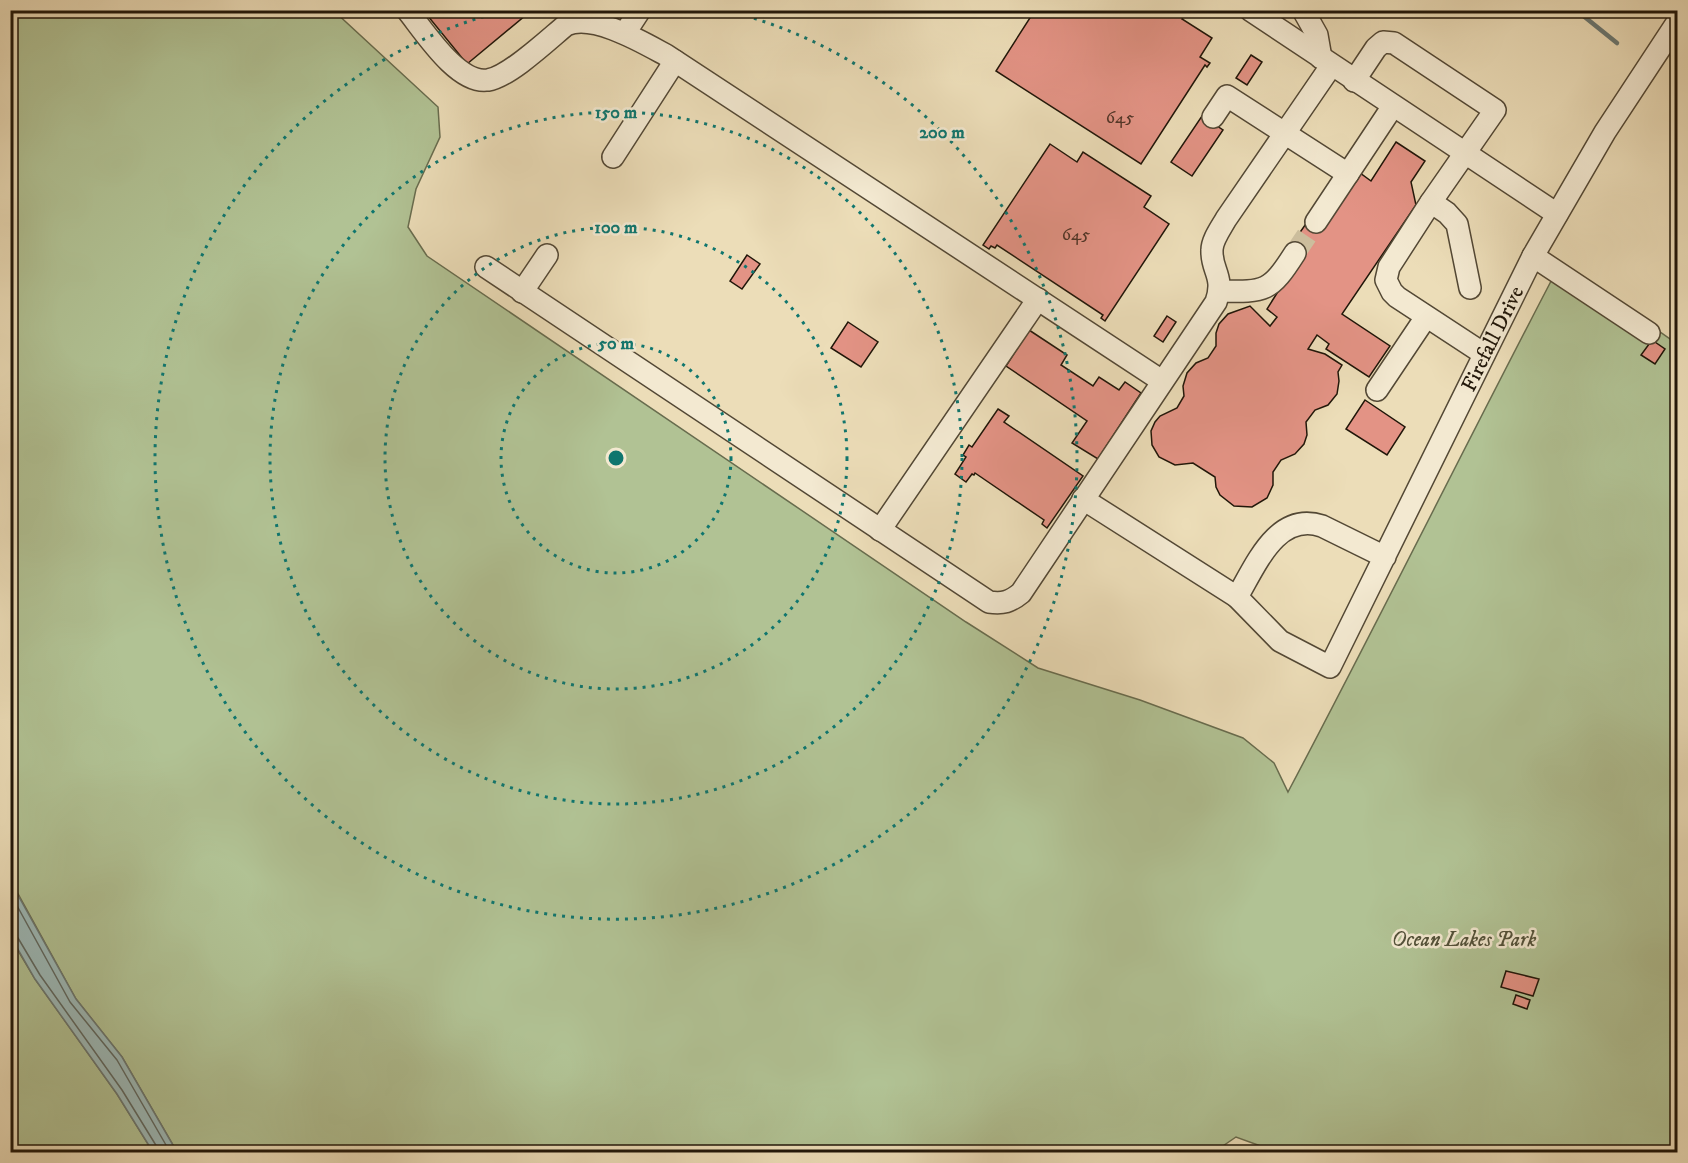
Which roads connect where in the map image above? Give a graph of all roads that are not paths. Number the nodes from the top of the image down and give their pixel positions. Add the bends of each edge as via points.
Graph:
1 (408, 10) edge
2 (640, 10) edge
3 (1250, 10) edge
4 (1304, 10) edge
5 (1677, 21) edge
6 (625, 33) junction
7 (675, 61) junction
8 (1326, 62) junction
9 (1354, 81) junction
10 (1393, 106) junction
11 (1213, 117) dead end
12 (1285, 133) junction
13 (1464, 153) junction
14 (613, 157) dead end
15 (1348, 174) junction
16 (1431, 202) junction
17 (1557, 214) junction
18 (1316, 222) tunnel mouth
19 (1295, 253) tunnel mouth
20 (548, 255) dead end
21 (1533, 256) junction
22 (486, 267) dead end
23 (1470, 288) dead end
24 (1220, 291) junction
25 (522, 292) junction
26 (1038, 299) junction
27 (1426, 317) junction
28 (1649, 333) dead end
29 (1484, 354) junction
30 (1162, 381) junction
31 (1377, 390) dead end
32 (1083, 499) junction
33 (880, 530) junction
34 (1385, 557) junction
35 (1237, 597) junction

1 - 6 street via 457,69 480,80 508,71 575,21
2 - 6 street
3 - 8 street
4 - 8 street
5 - 17 street, Firefall Drive
6 - 7 street
7 - 14 street
7 - 26 street
8 - 9 street
8 - 12 street
9 - 10 street
9 - 13 street via 1376,48 1383,42 1394,43 1495,110
10 - 13 street
10 - 15 street
11 - 12 street via 1227,96
12 - 15 street
12 - 24 street via 1226,219 1212,247
13 - 16 street
13 - 17 street
15 - 18 street
16 - 23 street via 1456,224
16 - 27 street via 1386,274 1392,292
17 - 21 street, Firefall Drive
19 - 24 street via 1272,284 1249,291
20 - 25 street
21 - 28 street
21 - 29 street, Firefall Drive
22 - 25 street
24 - 30 street
25 - 33 street
26 - 30 street
26 - 33 street
27 - 29 street
27 - 31 street
29 - 34 street, Firefall Drive
30 - 32 street
32 - 33 street via 1021,593 1002,603 989,602
32 - 35 street
34 - 35 street via 1322,526 1300,523 1279,533
34 - 35 street, Firefall Drive via 1330,667 1280,641

